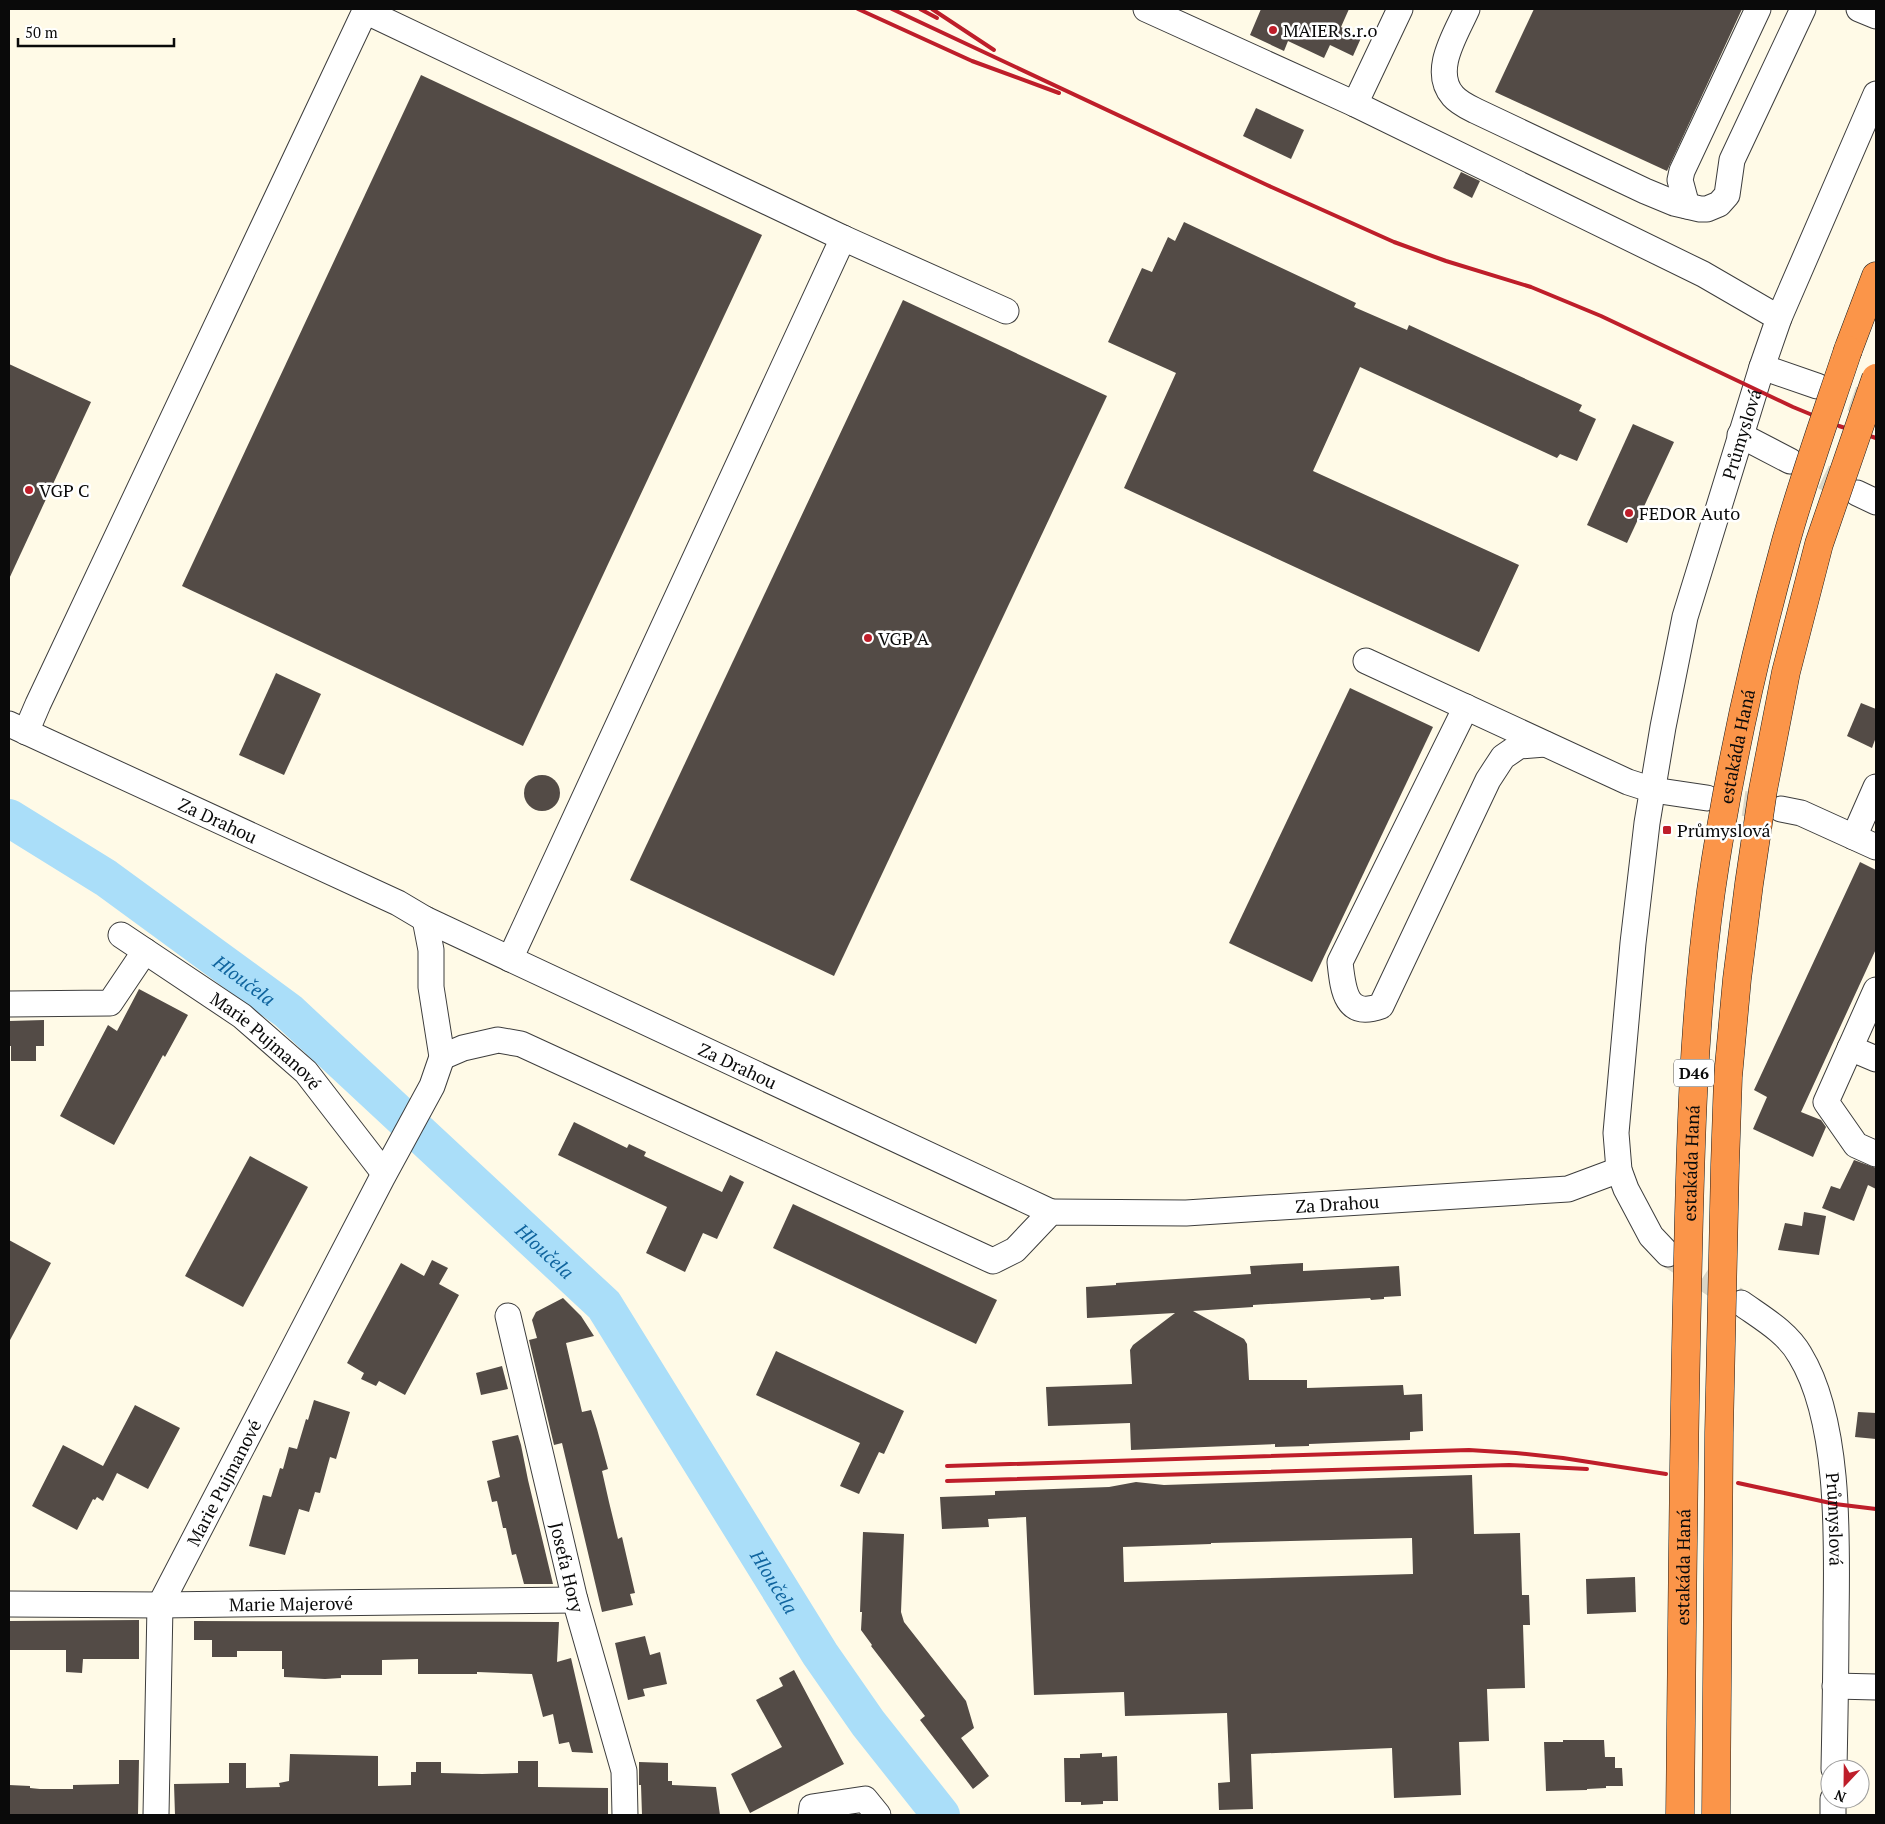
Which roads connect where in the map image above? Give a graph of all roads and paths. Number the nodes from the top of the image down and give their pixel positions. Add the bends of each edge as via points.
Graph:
1 (1146, 9) edge
2 (1400, 9) edge
3 (1468, 9) edge
4 (1758, 9) edge
5 (1802, 9) edge
6 (1859, 9) edge
7 (1876, 16) edge
8 (1876, 94) edge
9 (1355, 104) junction
10 (1687, 206) junction
11 (843, 238) junction
12 (1876, 276) edge
13 (1006, 311) dead end
14 (1780, 318) junction
15 (1762, 367) junction
16 (1876, 378) edge
17 (1817, 386) tunnel mouth
18 (1740, 435) junction
19 (1790, 461) tunnel mouth
20 (1366, 661) dead end
21 (1466, 707) junction
22 (18, 728) edge
23 (1545, 744) junction
24 (1876, 786) edge
25 (1653, 790) junction
26 (1707, 798) tunnel mouth
27 (1781, 809) tunnel mouth
28 (1865, 842) edge
29 (425, 919) junction
30 (121, 935) dead end
31 (145, 951) junction
32 (510, 959) junction
33 (1876, 990) edge
34 (9, 1004) edge
35 (1850, 1048) junction
36 (442, 1057) junction
37 (1876, 1059) edge
38 (1876, 1154) edge
39 (1619, 1170) junction
40 (384, 1173) junction
41 (1051, 1212) junction
42 (1668, 1254) tunnel mouth
43 (1741, 1303) tunnel mouth
44 (508, 1316) dead end
45 (575, 1600) junction
46 (9, 1604) edge
47 (160, 1605) junction
48 (1835, 1686) junction
49 (1876, 1687) edge
50 (1834, 1759) edge
51 (156, 1815) edge
52 (624, 1815) edge
53 (811, 1815) edge
54 (878, 1815) edge
55 (1680, 1815) edge
56 (1716, 1815) edge

1 - 9 street
2 - 9 street
3 - 10 street via 1451,45 1443,73 1454,98 1636,187
4 - 10 street via 1682,171 1680,180
5 - 10 street via 1732,160 1727,195 1713,208
6 - 7 street
8 - 14 street, Průmyslová
9 - 14 street via 1704,274
11 - 13 street
11 - 22 street via 365,10 38,704
11 - 32 street
12 - 55 highway, estakáda Haná / D46, bridge via 1848,350 1787,538 1752,667 1728,787 1710,902 1694,1068 1690,1160
14 - 15 street, Průmyslová
15 - 17 street
15 - 18 street, Průmyslová
16 - 56 highway, estakáda Haná / D46, bridge via 1819,544 1786,672 1763,790 1737,979 1728,1077 1725,1165
18 - 19 street
18 - 25 street, Průmyslová via 1685,617
20 - 21 street
21 - 23 street
21 - 23 street via 1340,962 1343,991 1353,1006 1368,1011 1381,1006 1488,780 1504,757 1520,746
22 - 29 street, Za Drahou via 398,903
23 - 25 street
24 - 28 street
25 - 26 street
25 - 39 street, Průmyslová via 1633,943 1617,1124
27 - 28 street via 1801,813
29 - 32 street, Za Drahou
29 - 36 street
30 - 31 street, Marie Pujmanové
31 - 34 street via 110,1003
31 - 40 street, Marie Pujmanové via 242,1016 306,1072
32 - 41 street, Za Drahou
33 - 35 street
35 - 37 street
35 - 38 street via 1826,1102 1856,1145
36 - 40 street, Marie Pujmanové via 432,1086
36 - 41 street via 463,1048 498,1040 521,1044 993,1261 1015,1250
39 - 41 street, Za Drahou via 1568,1188 1186,1213
39 - 42 street, Průmyslová via 1642,1222
40 - 47 street, Marie Pujmanové
43 - 48 street, Průmyslová via 1780,1331 1794,1347 1807,1367 1819,1399 1831,1455 1834,1504 1837,1576
44 - 45 street, Josefa Hory
45 - 47 street, Marie Majerové
45 - 52 street, Josefa Hory via 624,1771
46 - 47 street, Marie Majerové
47 - 51 street, Marie Pujmanové
48 - 49 street
48 - 50 street, Průmyslová
53 - 54 street via 812,1807 865,1799

